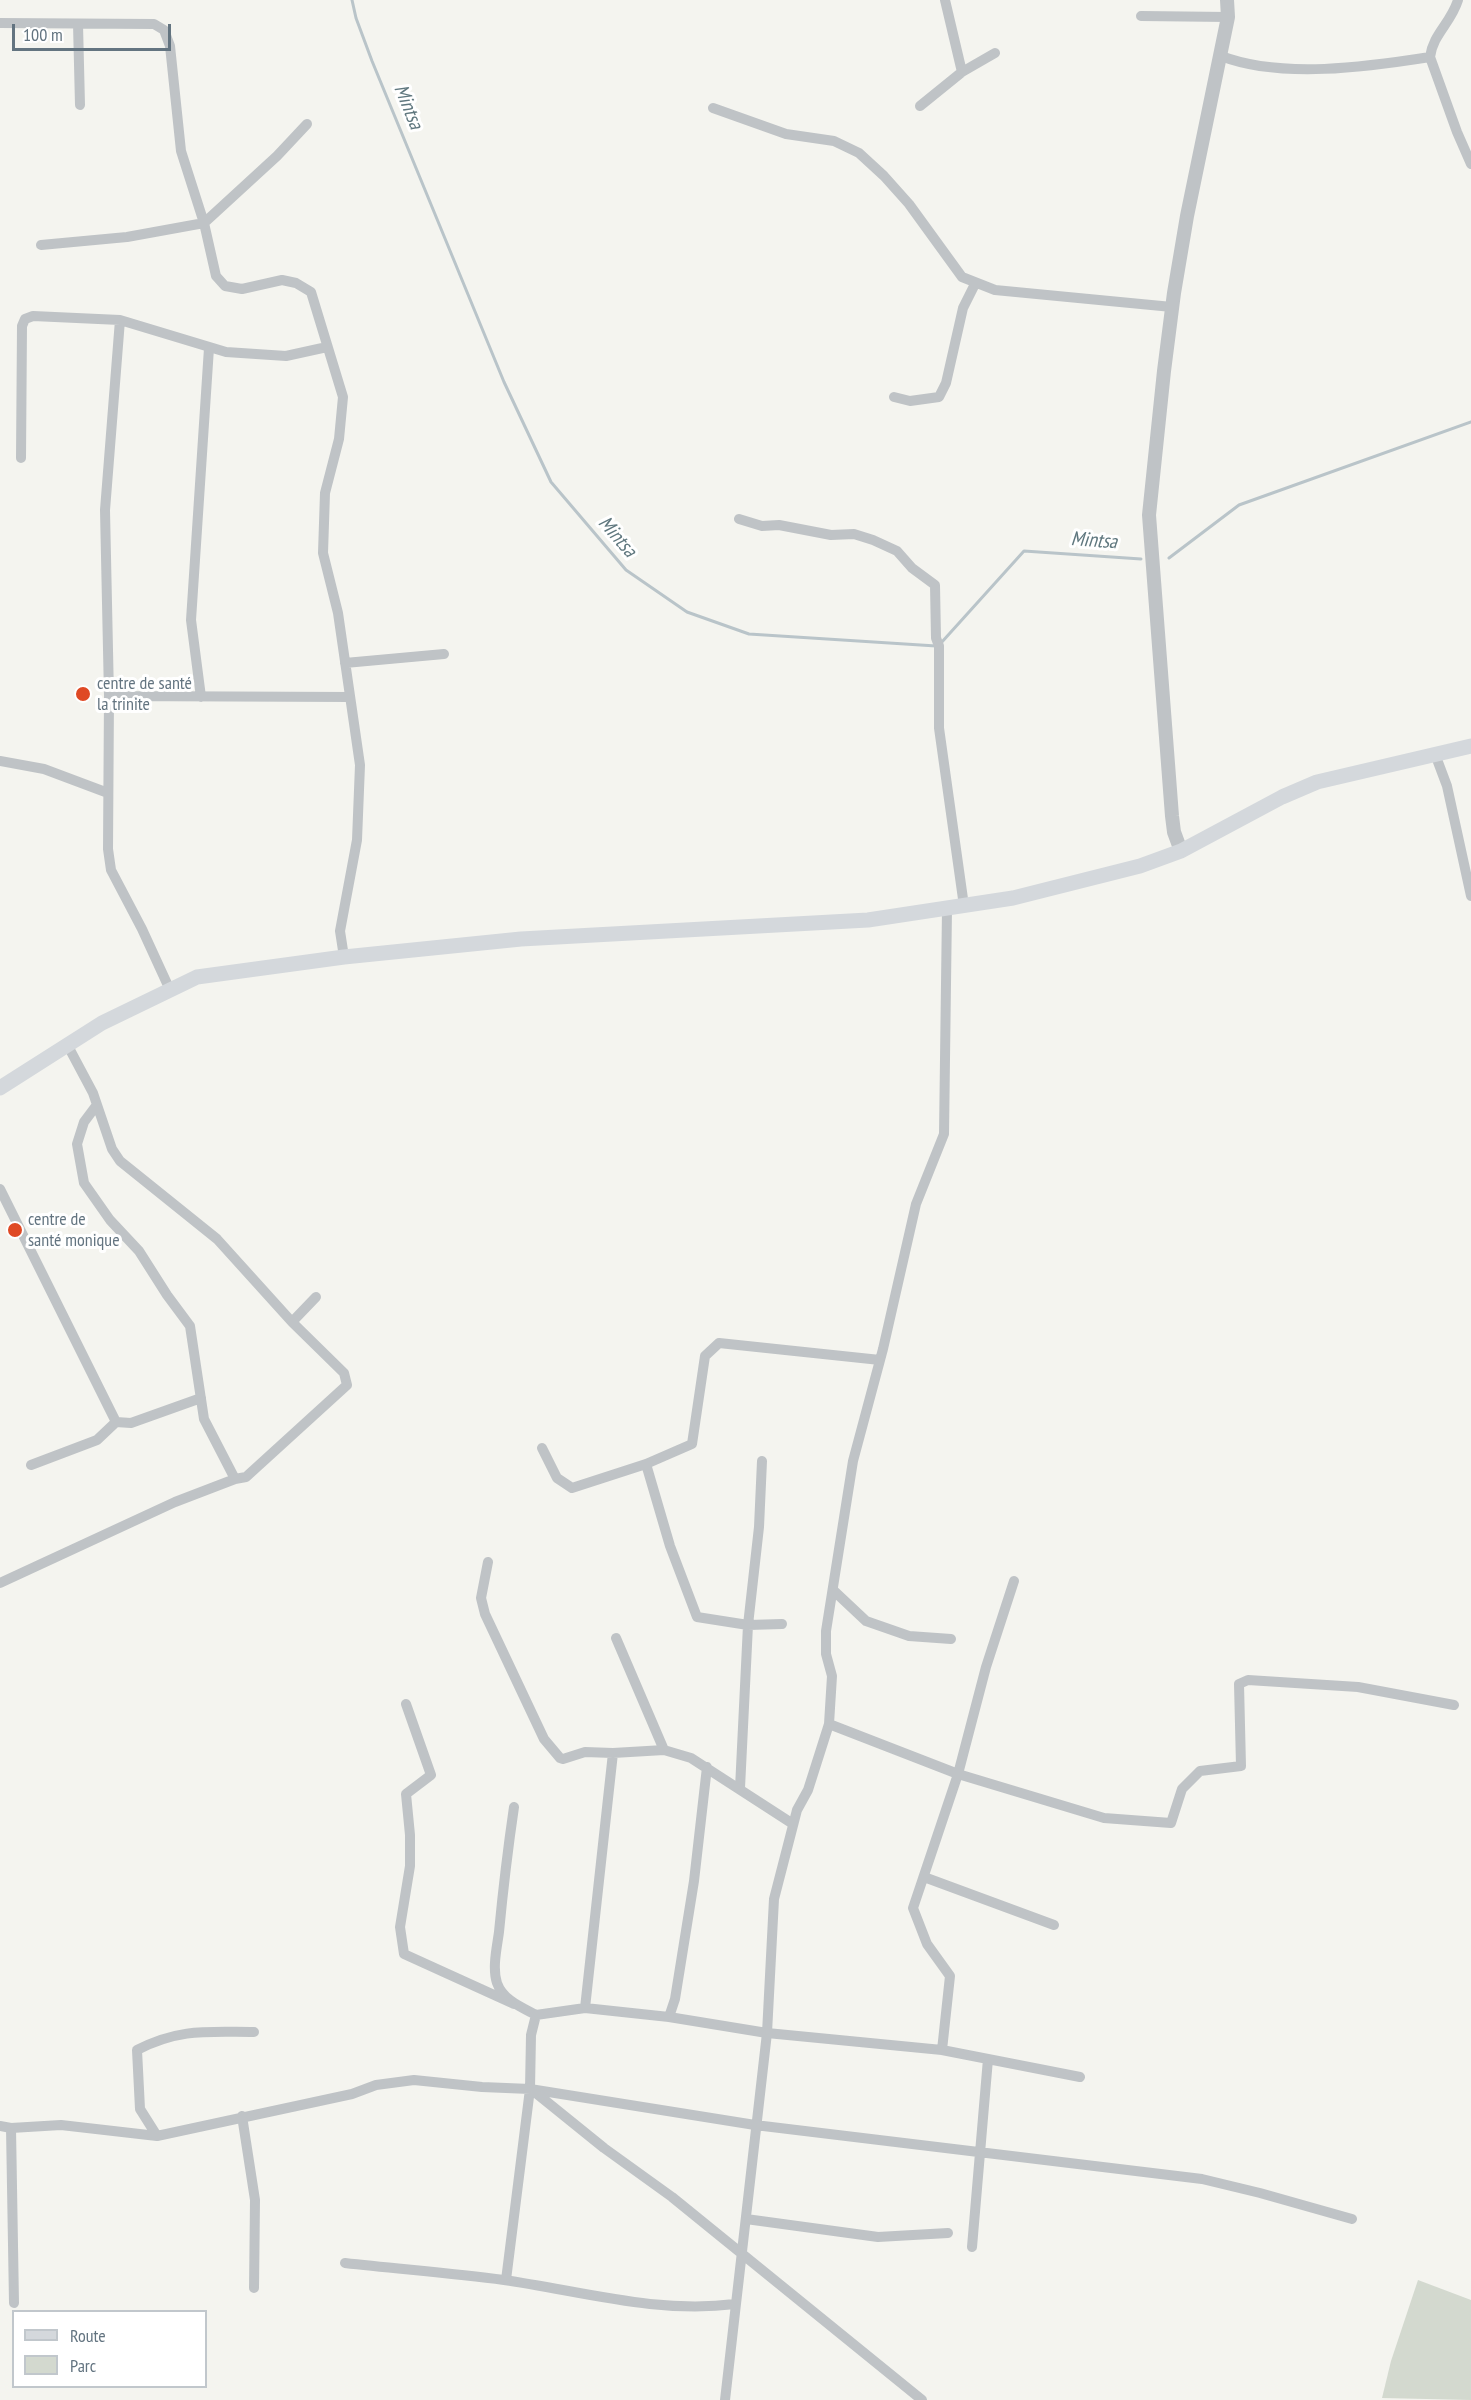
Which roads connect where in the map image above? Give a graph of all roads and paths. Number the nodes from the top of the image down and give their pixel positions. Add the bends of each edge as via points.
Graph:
1 (945, 0) edge
2 (1227, 0) edge
3 (1458, 0) edge
4 (1141, 16) dead end
5 (1228, 17) junction
6 (0, 23) edge
7 (78, 24) junction
8 (995, 53) dead end
9 (1221, 56) junction
10 (1430, 57) junction
11 (962, 72) junction
12 (80, 105) dead end
13 (920, 106) dead end
14 (713, 108) dead end
15 (307, 124) dead end
16 (1471, 164) edge
17 (204, 223) junction
18 (41, 245) dead end
19 (975, 284) junction
20 (1172, 308) junction
21 (120, 320) junction
22 (327, 347) junction
23 (209, 348) junction
24 (894, 397) dead end
25 (21, 458) dead end
26 (739, 519) dead end
27 (444, 654) dead end
28 (345, 663) junction
29 (109, 696) junction
30 (201, 697) junction
31 (350, 697) junction
32 (1471, 746) edge
33 (1435, 754) junction
34 (0, 761) edge
35 (108, 793) junction
36 (1181, 851) junction
37 (1471, 896) edge
38 (964, 906) junction
39 (947, 909) junction
40 (345, 957) junction
41 (170, 990) junction
42 (68, 1046) junction
43 (0, 1088) edge
44 (96, 1106) junction
45 (0, 1190) edge
46 (316, 1297) dead end
47 (292, 1322) junction
48 (880, 1360) junction
49 (201, 1398) junction
50 (116, 1422) junction
51 (542, 1448) dead end
52 (762, 1461) dead end
53 (646, 1464) junction
54 (31, 1465) dead end
55 (235, 1479) junction
56 (488, 1562) dead end
57 (1014, 1581) dead end
58 (0, 1583) edge
59 (833, 1590) junction
60 (782, 1624) dead end
61 (748, 1625) junction
62 (616, 1638) dead end
63 (951, 1639) dead end
64 (406, 1704) dead end
65 (1454, 1705) dead end
66 (829, 1724) junction
67 (663, 1750) junction
68 (613, 1753) junction
69 (707, 1767) junction
70 (958, 1774) junction
71 (740, 1788) junction
72 (514, 1807) dead end
73 (793, 1824) junction
74 (924, 1877) junction
75 (1054, 1925) dead end
76 (514, 2004) junction
77 (585, 2008) junction
78 (536, 2014) junction
79 (669, 2018) junction
80 (254, 2032) dead end
81 (767, 2033) junction
82 (942, 2050) junction
83 (988, 2059) junction
84 (1080, 2077) dead end
85 (530, 2089) junction
86 (242, 2116) junction
87 (755, 2125) junction
88 (5, 2127) edge
89 (157, 2136) junction
90 (981, 2151) junction
91 (746, 2219) junction
92 (1352, 2219) dead end
93 (948, 2233) dead end
94 (972, 2247) dead end
95 (743, 2255) junction
96 (345, 2263) dead end
97 (506, 2280) junction
98 (254, 2288) dead end
99 (14, 2303) dead end
100 (735, 2304) junction
101 (725, 2400) edge
102 (922, 2400) edge

1 - 11 street
2 - 5 street
3 - 10 street
4 - 5 street
5 - 9 street
6 - 7 street
7 - 12 street
7 - 17 street via 154,24 164,30 170,46 181,151
8 - 11 street
9 - 10 street via 1286,67 1325,68
9 - 20 street
10 - 16 street
11 - 13 street
14 - 19 street via 786,134 834,141 859,153 909,204 962,277
15 - 17 street
17 - 18 street via 127,237
17 - 22 street via 216,276 225,286 242,289 282,280 296,283 311,292
19 - 20 street via 995,290
19 - 24 street via 963,308 946,383 939,397 910,401
20 - 36 street via 1149,515 1172,816
21 - 23 street
21 - 25 street via 33,316 25,319
21 - 29 street via 105,510
22 - 23 street via 286,356
22 - 28 street via 343,397 339,439 325,493 323,553
23 - 30 street via 191,620
26 - 38 street via 762,526 779,525 831,536 854,534 873,540 897,551 935,585 939,728
27 - 28 street
28 - 31 street
29 - 30 street
29 - 35 street
30 - 31 street
31 - 40 street via 360,765 357,840 340,931
32 - 33 main road
33 - 36 main road via 1317,782
33 - 37 street via 1447,786
34 - 35 street via 44,769
35 - 41 street via 111,870
36 - 38 main road via 1126,870
38 - 39 main road
39 - 40 main road via 868,920 521,939
39 - 48 street via 944,1134 916,1204
40 - 41 main road via 197,977
41 - 42 main road via 102,1023
42 - 43 main road
42 - 44 street
44 - 47 street via 120,1161 217,1239
44 - 49 street via 84,1122 77,1144 84,1183 190,1326
45 - 50 street
46 - 47 street
47 - 55 street via 344,1373 347,1385 246,1477
48 - 53 street via 719,1343 705,1356 692,1444
48 - 59 street via 853,1461
49 - 50 street via 131,1423
49 - 55 street via 204,1419
50 - 54 street via 97,1440
51 - 53 street via 557,1478 572,1488
52 - 61 street
53 - 61 street via 670,1546 697,1617
55 - 58 street via 175,1502
56 - 68 street via 481,1598 485,1614 544,1739 563,1759 585,1752
57 - 70 street via 986,1666
59 - 63 street via 866,1620 909,1636
59 - 66 street via 826,1631 826,1654 832,1676
60 - 61 street
61 - 71 street
62 - 67 street
64 - 76 street via 431,1775 406,1794 410,1866 400,1927 404,1954
65 - 70 street via 1358,1687 1248,1680 1239,1684 1241,1766 1200,1771 1182,1789 1171,1823 1104,1818
66 - 70 street
66 - 73 street
67 - 68 street
67 - 69 street
68 - 77 street
69 - 71 street
69 - 79 street via 683,1952
70 - 74 street
71 - 73 street
72 - 76 street via 496,1956 497,1983
73 - 81 street via 774,1899
74 - 75 street
74 - 82 street via 913,1908 927,1944 950,1976
76 - 78 street
77 - 78 street
77 - 79 street
78 - 85 street via 531,2035
79 - 81 street
80 - 89 street via 183,2032 137,2050 140,2109
81 - 82 street
81 - 87 street
82 - 83 street
83 - 84 street
83 - 90 street
85 - 86 street via 414,2080
85 - 87 street
85 - 95 street
85 - 97 street
86 - 89 street
86 - 98 street via 255,2200
87 - 90 street
87 - 91 street
88 - 89 street via 61,2125
88 - 99 street
90 - 92 street via 1202,2180
90 - 94 street
91 - 93 street via 878,2237
91 - 95 street
95 - 100 street
95 - 102 street
96 - 97 street
97 - 100 street via 611,2300 707,2307
100 - 101 street

